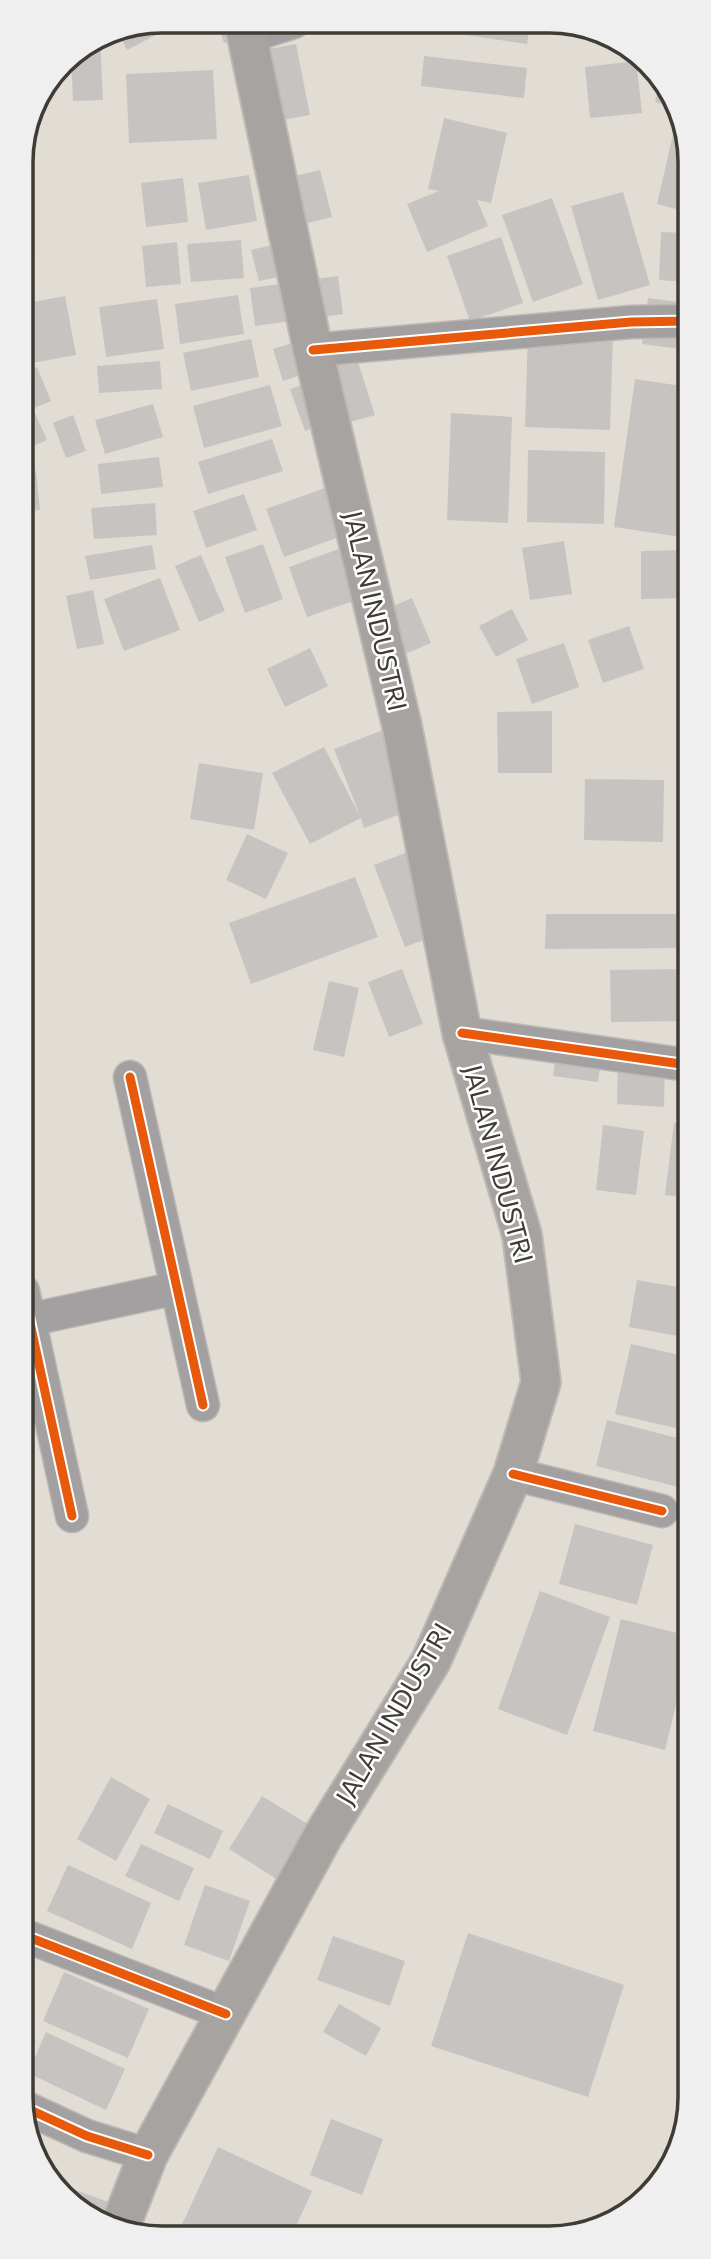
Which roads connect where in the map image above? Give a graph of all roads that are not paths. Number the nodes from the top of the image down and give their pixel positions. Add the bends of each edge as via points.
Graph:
1 (247, 34) edge
2 (678, 321) edge
3 (313, 349) junction
4 (462, 1033) junction
5 (678, 1064) edge
6 (130, 1077) dead end
7 (177, 1287) junction
8 (33, 1310) edge
9 (33, 1348) edge
10 (203, 1405) dead end
11 (513, 1474) junction
12 (663, 1511) dead end
13 (72, 1516) dead end
14 (33, 1939) edge
15 (226, 2014) junction
16 (35, 2112) edge
17 (148, 2155) junction
18 (123, 2219) edge

1 - 3 main road, JALAN INDUSTRI
2 - 3 street
3 - 4 main road, JALAN INDUSTRI via 402,726
4 - 5 street
4 - 11 main road, JALAN INDUSTRI via 522,1236 534,1311 541,1382
6 - 7 street
7 - 8 street
7 - 10 street
9 - 13 street
11 - 12 street
11 - 15 main road, JALAN INDUSTRI via 431,1661 323,1836
14 - 15 street
15 - 17 main road, JALAN INDUSTRI
16 - 17 street via 87,2136
17 - 18 main road, JALAN INDUSTRI

